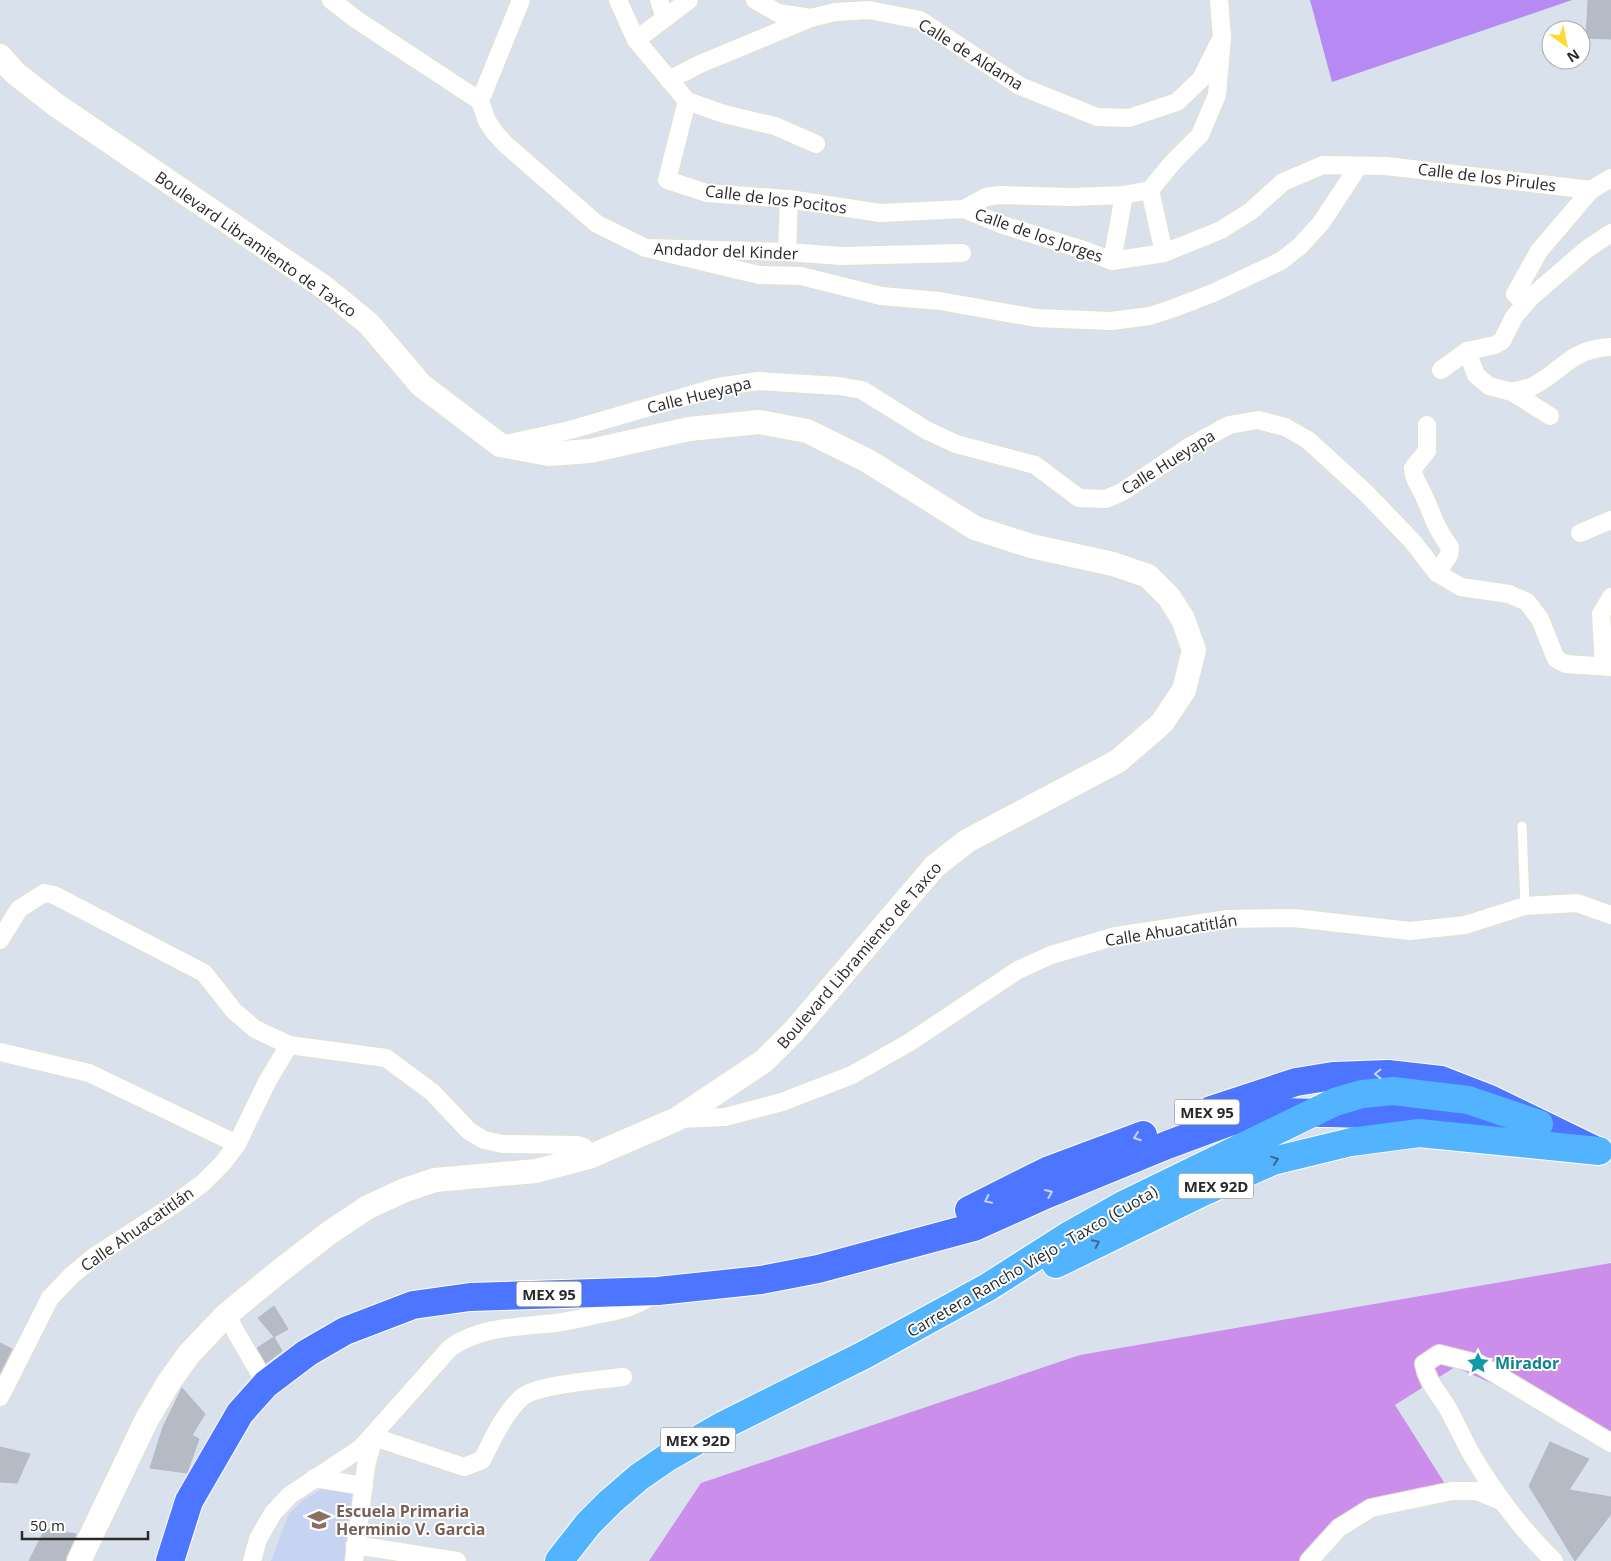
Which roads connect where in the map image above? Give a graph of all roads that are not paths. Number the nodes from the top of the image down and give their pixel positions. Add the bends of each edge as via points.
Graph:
1 (331, 0) edge
2 (521, 0) edge
3 (618, 0) edge
4 (659, 0) edge
5 (689, 0) edge
6 (755, 0) edge
7 (1219, 0) edge
8 (665, 18) junction
9 (811, 18) junction
10 (1222, 37) junction
11 (636, 40) junction
12 (0, 56) edge
13 (670, 80) junction
14 (480, 101) junction
15 (687, 102) junction
16 (816, 144) dead end
17 (1358, 167) junction
18 (1611, 178) edge
19 (1150, 190) junction
20 (1592, 190) junction
21 (1124, 195) junction
22 (789, 199) junction
23 (964, 209) junction
24 (1611, 233) edge
25 (646, 248) junction
26 (787, 252) junction
27 (962, 253) dead end
28 (1164, 253) junction
29 (1112, 261) junction
30 (1530, 298) junction
31 (1611, 347) edge
32 (1467, 351) junction
33 (1441, 370) dead end
34 (1512, 392) junction
35 (1550, 416) dead end
36 (1427, 425) dead end
37 (500, 445) junction
38 (1611, 520) edge
39 (1580, 533) dead end
40 (1437, 573) junction
41 (1611, 596) edge
42 (1607, 666) edge
43 (1522, 826) dead end
44 (1525, 906) junction
45 (1611, 915) edge
46 (0, 940) edge
47 (289, 1045) junction
48 (0, 1052) edge
49 (1310, 1114) junction
50 (677, 1119) junction
51 (1539, 1124) junction
52 (237, 1144) junction
53 (1605, 1152) edge
54 (589, 1157) junction
55 (888, 1250) junction
56 (658, 1291) junction
57 (226, 1316) junction
58 (864, 1355) junction
59 (623, 1377) dead end
60 (266, 1384) junction
61 (0, 1397) edge
62 (374, 1437) junction
63 (1611, 1443) edge
64 (314, 1478) junction
65 (364, 1486) junction
66 (1502, 1502) junction
67 (355, 1553) edge
68 (79, 1561) edge
69 (170, 1561) edge
70 (252, 1561) edge
71 (458, 1561) edge
72 (559, 1561) edge
73 (1309, 1561) edge
74 (1554, 1561) edge

1 - 14 street
2 - 14 street
3 - 11 street
4 - 8 street
5 - 8 street
6 - 9 street via 778,13
7 - 10 street
8 - 11 street
9 - 10 street, Calle de Aldama via 835,12 869,10 920,20 1020,86 1097,117 1129,118 1178,102 1201,79
9 - 13 street, Calle de Aldama via 700,64
10 - 19 street via 1217,95 1200,135 1172,162
11 - 13 street
12 - 37 main road, Boulevard Libramiento de Taxco via 15,73 56,105 325,288 369,324 421,384
13 - 15 street
14 - 25 street, Andador del Kinder via 495,134 505,144 597,224
15 - 16 street via 775,126
15 - 22 street, Calle de los Pocitos via 667,180 707,193
17 - 20 street, Calle de los Pirules via 1386,166
17 - 25 street via 1321,223 1281,261 1213,293 1150,316 1111,321 1036,318 940,301 881,296 801,276 759,275
17 - 28 street, Calle de los Jorges via 1323,165 1310,170 1283,182 1251,211 1221,230
18 - 20 street
19 - 21 street
19 - 28 street
20 - 30 street via 1539,251 1521,280 1515,294
21 - 23 street via 986,196
21 - 29 street
22 - 23 street, Calle de los Pocitos via 880,213
22 - 26 street
23 - 29 street, Calle de los Jorges
24 - 30 street via 1587,249
25 - 26 street, Andador del Kinder
26 - 27 street, Andador del Kinder via 841,256
28 - 29 street, Calle de los Jorges
30 - 32 street via 1514,317 1502,341
31 - 34 street via 1588,350 1570,358 1530,387
32 - 33 street
32 - 34 street via 1476,375 1489,386
34 - 35 street
36 - 40 street via 1427,451 1413,468 1414,479 1437,530 1450,547 1449,555
37 - 40 street, Calle Hueyapa via 570,430 718,387 758,381 839,386 862,390 926,430 956,444 1035,464 1080,498 1106,499 1229,425 1258,420 1284,427 1308,440 1374,501
37 - 50 main road, Boulevard Libramiento de Taxco via 549,454 590,452 689,429 759,422 807,431 868,461 976,528 1030,546 1113,564 1148,576 1169,597 1183,619 1194,650 1184,690 1162,722 1118,761 967,841 935,866 770,1055
38 - 39 street
40 - 42 street via 1461,587 1509,594 1527,602 1540,619 1556,659 1566,664
41 - 42 street via 1601,614
43 - 44 lane
44 - 45 street, Calle Ahuacatitlán via 1577,903
44 - 50 street, Calle Ahuacatitlán via 1465,925 1410,931 1294,918 1228,919 1116,936 1051,955 1018,970 910,1042 852,1075 782,1102 725,1118
46 - 47 street via 19,909 44,893 54,895 204,973 234,1011 255,1029
47 - 52 street, Calle Ahuacatitlán
47 - 54 street via 386,1058 432,1092 469,1131 484,1140 503,1144 578,1144
48 - 52 street via 89,1073
49 - 51 highway, Carretera Rancho Viejo - Taxco (Cuota) / MEX 92D via 1362,1094 1393,1091 1468,1100
49 - 53 main road, MEX 95 via 1418,1115 1489,1126
55 -> 49 main road, MEX 95 via 974,1227 1062,1188 1229,1122 1278,1112
49 - 58 highway, Carretera Rancho Viejo - Taxco (Cuota) / MEX 92D via 1125,1204 988,1287
50 - 54 main road, Boulevard Libramiento de Taxco
51 - 53 main road, MEX 95
51 -> 55 main road, MEX 95 via 1490,1099 1440,1080 1388,1074 1333,1076 1296,1082 1049,1170
52 - 61 street, Calle Ahuacatitlán via 203,1183 95,1256 50,1298
58 -> 53 highway, Carretera Rancho Viejo - Taxco (Cuota) / MEX 92D via 926,1335 996,1300 1070,1256 1273,1161 1352,1142 1419,1133
54 - 57 main road, Boulevard Libramiento de Taxco via 536,1171 435,1180 405,1190 368,1207 329,1233
55 - 56 main road, MEX 95 via 761,1280
56 - 60 main road, MEX 95 via 470,1297 413,1305 345,1331 307,1353
56 - 62 street via 638,1305 624,1309 559,1323 478,1333 461,1340 426,1373
57 - 60 street
57 - 68 main road, Boulevard Libramiento de Taxco via 189,1354 169,1382 147,1419
58 - 72 highway, Carretera Rancho Viejo - Taxco (Cuota) / MEX 92D via 724,1425 668,1457 610,1502
59 - 62 street via 562,1385 522,1397 505,1418 482,1460 469,1466
60 - 69 main road, MEX 95 via 240,1413 189,1501
62 - 64 street via 345,1460
62 - 65 street
63 - 66 street via 1479,1364 1439,1354 1424,1364 1426,1377 1446,1405
64 - 65 street
64 - 70 street via 290,1494 273,1513 258,1539
65 - 67 street
66 - 73 street via 1477,1491 1452,1491 1371,1508 1339,1528
66 - 74 street
67 - 71 street

